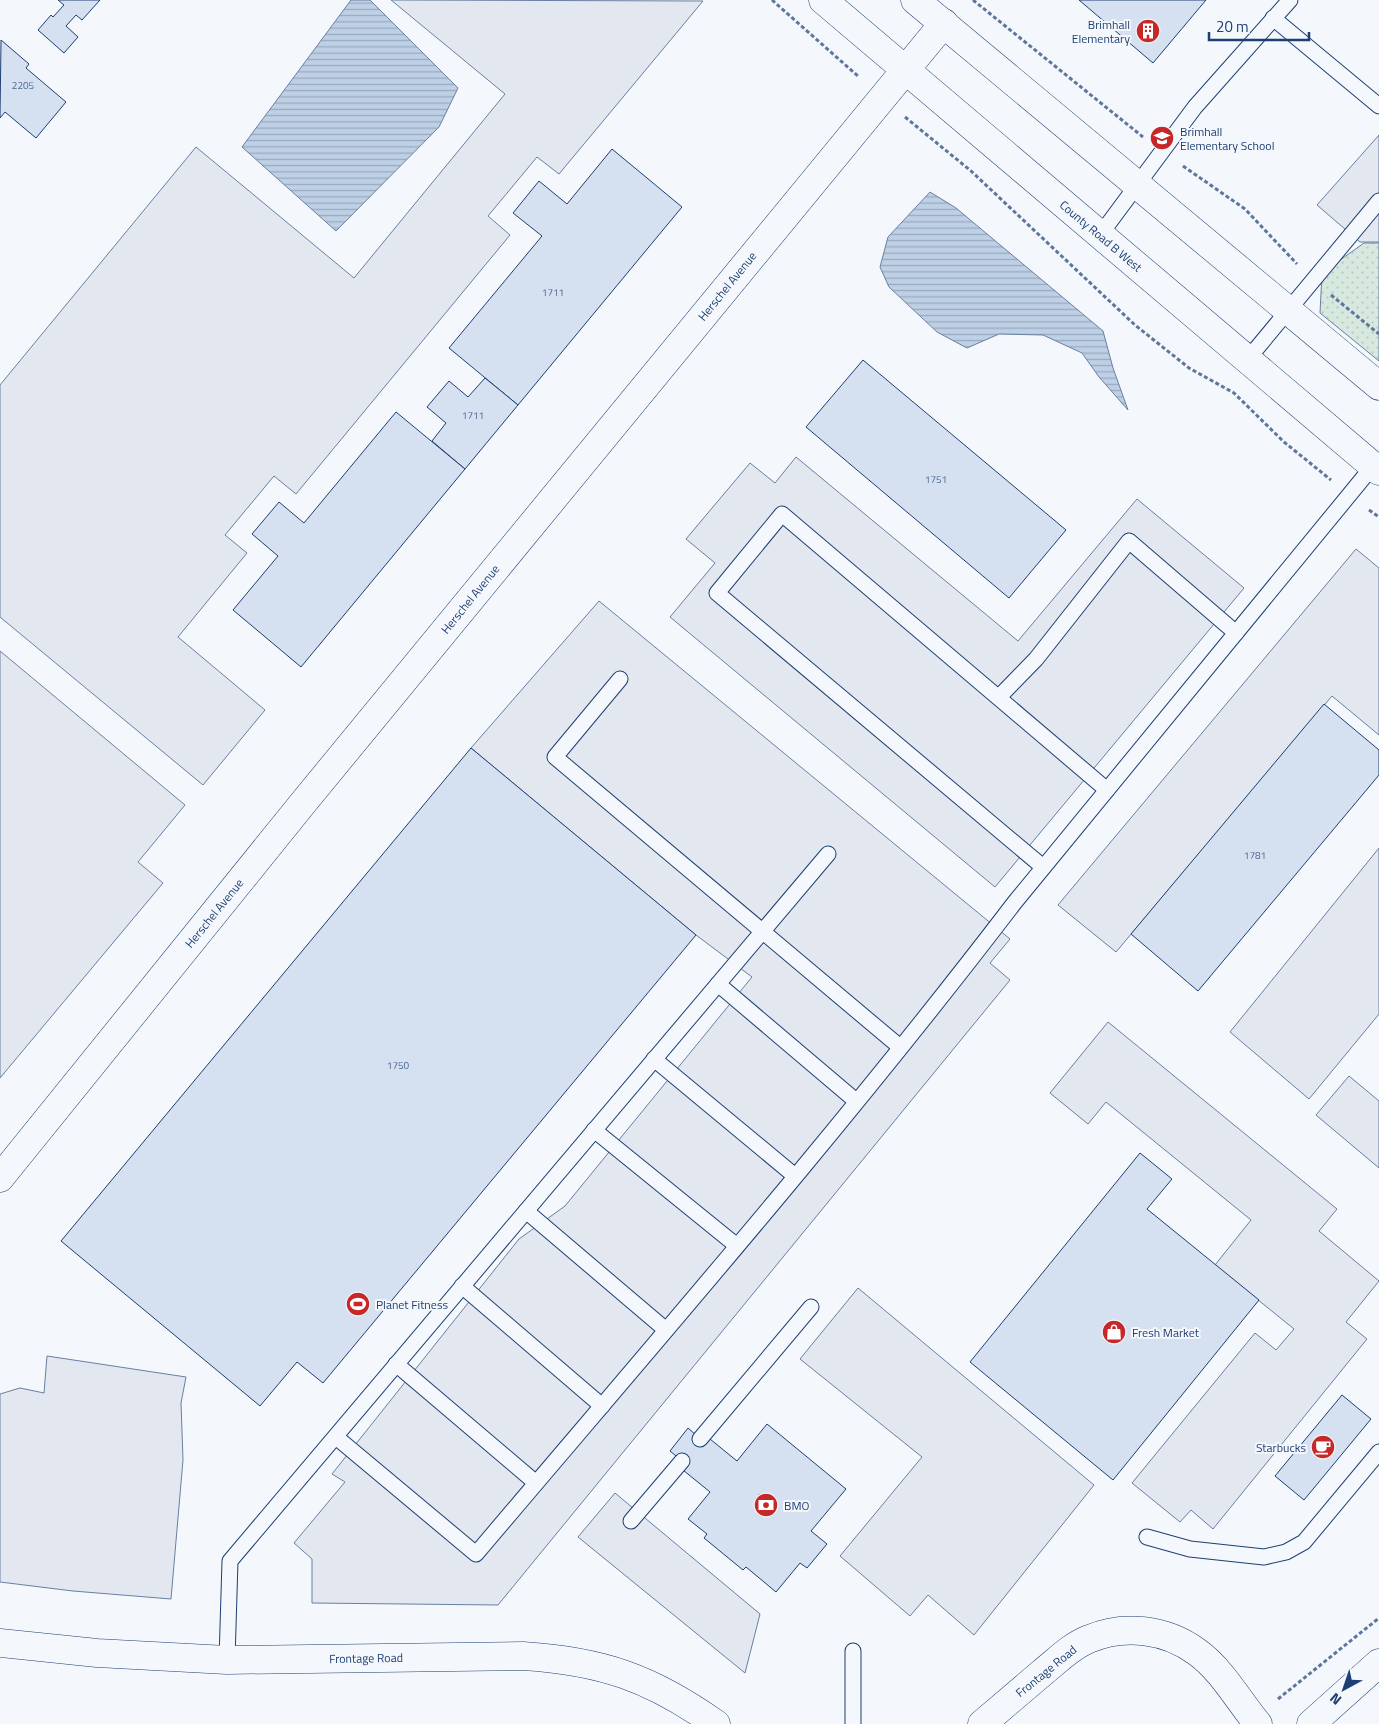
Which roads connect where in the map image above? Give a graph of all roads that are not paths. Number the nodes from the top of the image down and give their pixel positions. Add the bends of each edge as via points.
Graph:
1 (823, 0) edge
2 (915, 0) edge
3 (1290, 0) edge
4 (1273, 18) junction
5 (944, 23) junction
6 (905, 70) junction
7 (1379, 106) edge
8 (1138, 185) junction
9 (1379, 201) edge
10 (1100, 235) junction
11 (1288, 311) junction
12 (1247, 360) junction
13 (1379, 386) edge
14 (1376, 469) edge
15 (1236, 633) junction
16 (620, 679) dead end
17 (999, 697) junction
18 (1107, 790) junction
19 (828, 854) dead end
20 (1044, 867) junction
21 (763, 930) junction
22 (718, 984) junction
23 (900, 1047) junction
24 (654, 1059) junction
25 (856, 1101) junction
26 (594, 1130) junction
27 (795, 1176) junction
28 (0, 1178) edge
29 (526, 1211) junction
30 (737, 1246) junction
31 (462, 1286) junction
32 (811, 1307) dead end
33 (666, 1330) junction
34 (396, 1364) junction
35 (602, 1406) junction
36 (336, 1437) junction
37 (700, 1439) dead end
38 (1379, 1452) edge
39 (682, 1461) dead end
40 (536, 1483) junction
41 (631, 1522) dead end
42 (1147, 1537) dead end
43 (0, 1643) edge
44 (853, 1651) dead end
45 (227, 1660) junction
46 (1379, 1663) edge
47 (716, 1724) edge
48 (853, 1724) edge
49 (982, 1724) edge
50 (1258, 1724) edge
51 (1311, 1724) edge

1 - 6 street, County Road B West
2 - 5 street
3 - 4 lane
4 - 7 lane
4 - 8 lane via 1196,107
5 - 6 street, Herschel Avenue
5 - 8 street
6 - 10 street, County Road B West
6 - 28 street, Herschel Avenue via 303,803
8 - 10 lane
8 - 11 street
9 - 11 lane
10 - 12 street, County Road B West
11 - 12 lane
11 - 13 street
12 - 14 street, County Road B West
14 - 15 lane via 1349,495
15 - 17 lane via 1129,541 1036,659
15 - 18 lane
16 - 21 lane via 555,758
17 - 18 lane
17 - 20 lane via 782,514 717,593
18 - 20 lane
19 - 21 lane
20 - 23 lane
21 - 22 lane
21 - 23 lane
22 - 24 lane
22 - 25 lane
23 - 25 lane
24 - 26 lane
24 - 27 lane
25 - 27 lane
26 - 29 lane
26 - 30 lane
27 - 30 lane
29 - 31 lane
29 - 33 lane
30 - 33 lane
31 - 34 lane
31 - 35 lane
32 - 37 lane
33 - 35 lane
34 - 36 lane
34 - 40 lane
35 - 40 lane
36 - 40 lane via 476,1554
36 - 45 lane via 230,1561
38 - 42 lane via 1304,1542 1286,1552 1264,1557 1199,1550
39 - 41 lane
43 - 45 street, Frontage Road via 97,1653
44 - 48 lane
45 - 47 street, Frontage Road via 522,1656 567,1659 614,1670 657,1687
46 - 51 street
49 - 50 street, Frontage Road via 1064,1655 1088,1639 1116,1631 1144,1630 1171,1637 1197,1652 1213,1667

